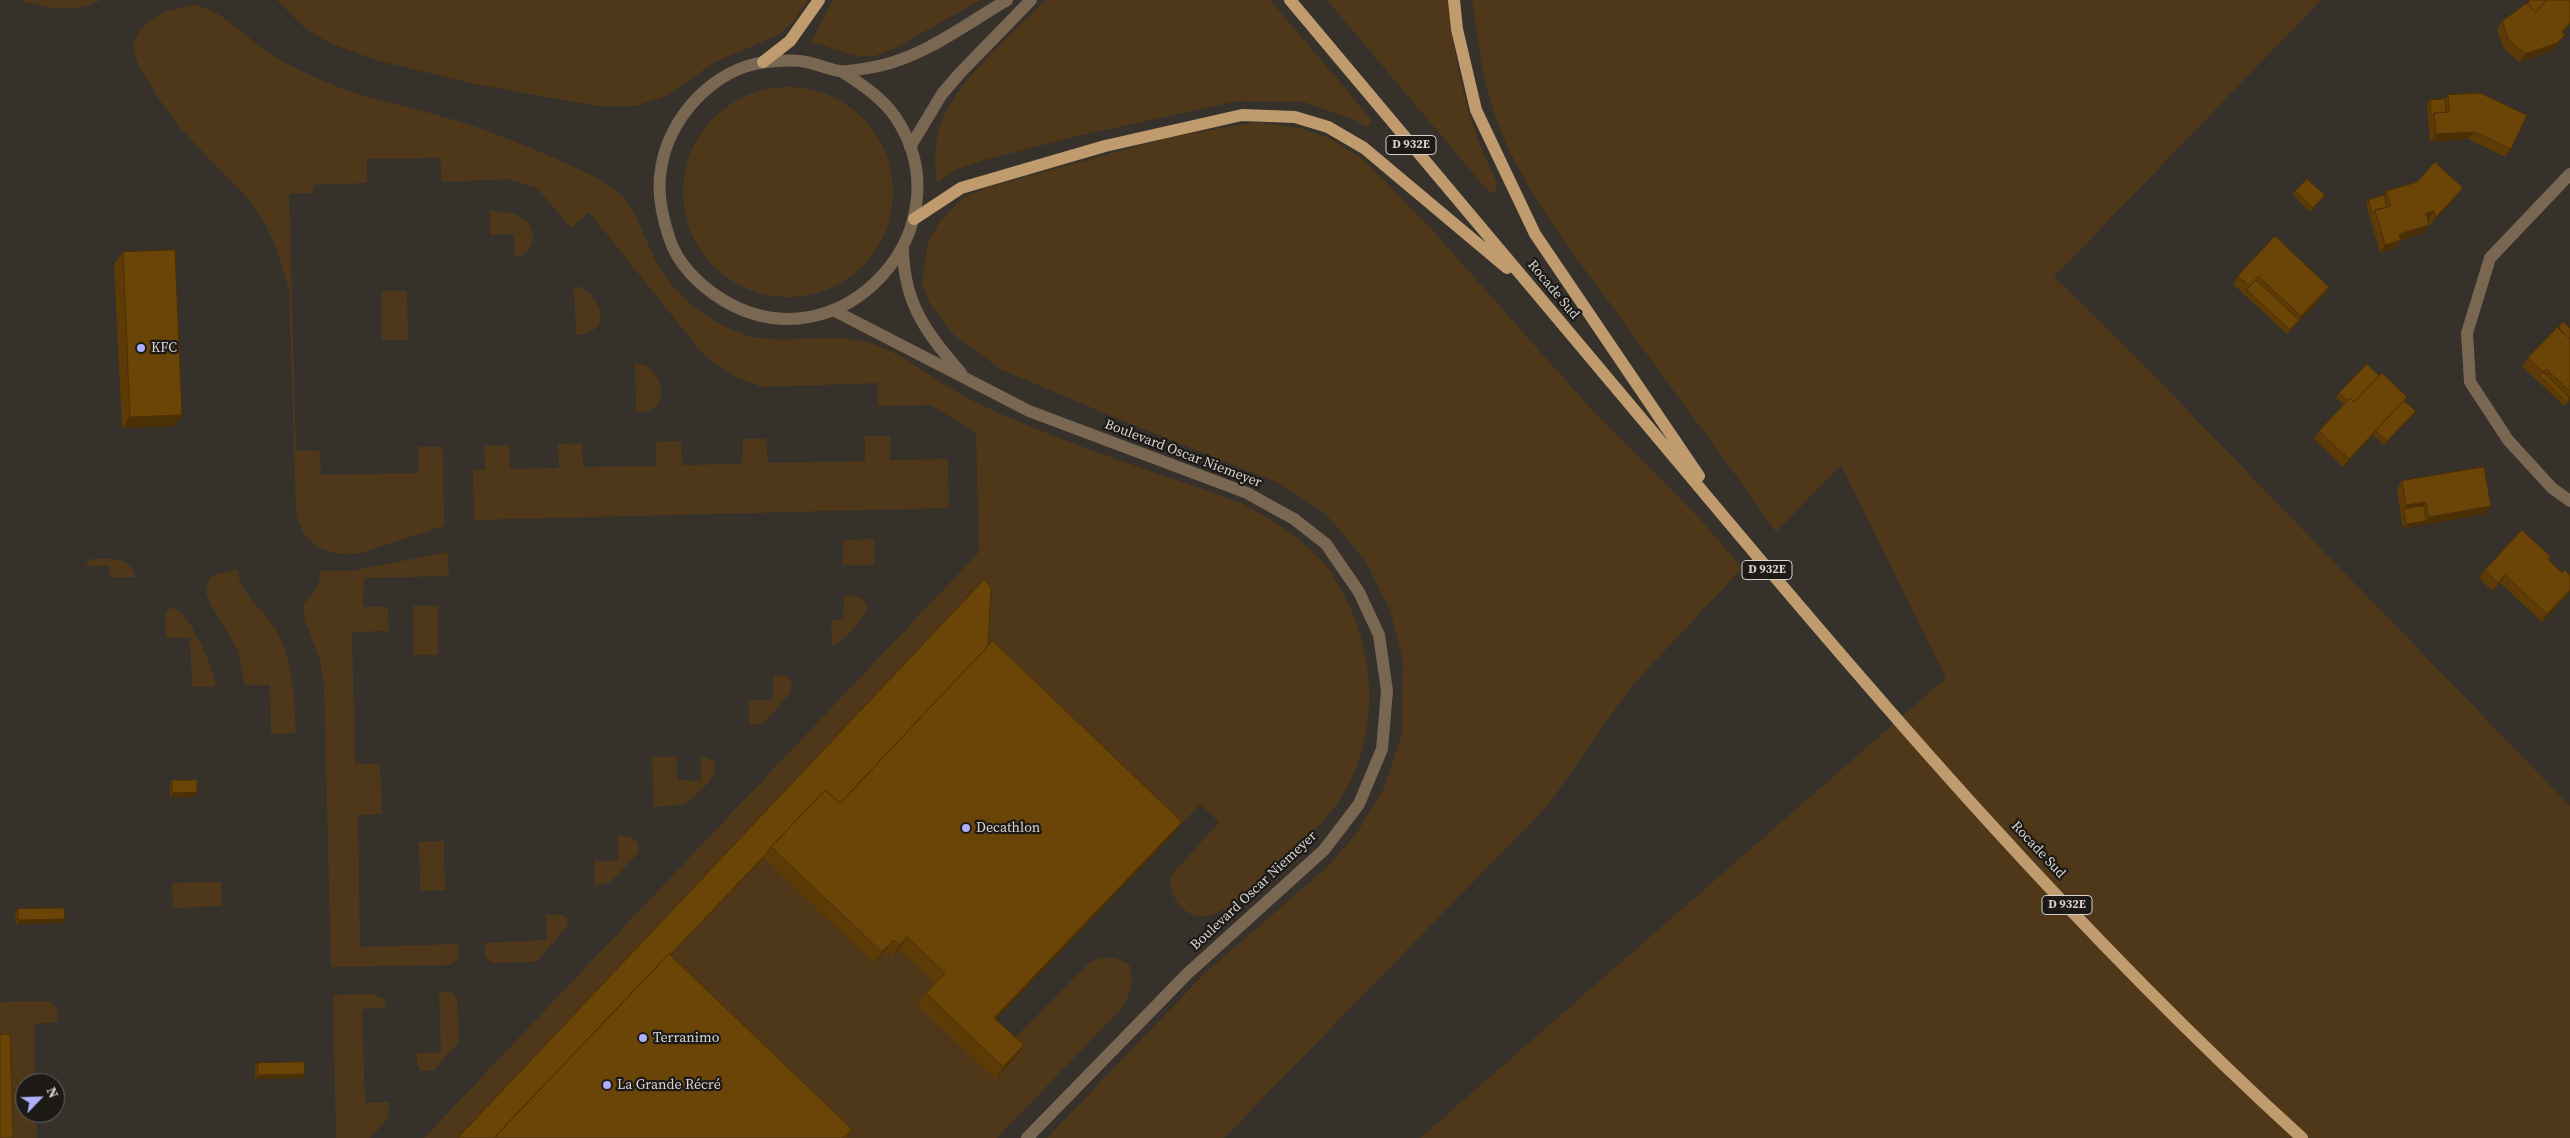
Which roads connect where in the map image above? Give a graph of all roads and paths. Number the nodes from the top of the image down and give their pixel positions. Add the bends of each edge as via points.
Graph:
1 (819, 0) edge
2 (1007, 0) edge
3 (1031, 0) edge
4 (1290, 0) edge
5 (1454, 0) edge
6 (763, 62) junction
7 (841, 71) junction
8 (910, 147) junction
9 (2570, 174) edge
10 (914, 219) junction
11 (903, 248) junction
12 (1533, 290) junction
13 (833, 310) junction
14 (965, 379) junction
15 (2570, 501) edge
16 (1743, 540) junction
17 (1027, 1138) edge
18 (2302, 1138) edge

1 - 6 main road via 790,41
2 - 7 street via 915,55 877,66
3 - 8 street via 960,72 942,94
4 - 12 main road, Rocade Sud / D 932E
5 - 16 main road via 1457,29 1476,110 1535,234
6 - 7 street via 803,61
6 - 13 street via 727,75 697,98 673,130 661,168 661,209 670,240 686,268 709,291 737,308 769,317 801,318
7 - 8 street via 870,90 894,116
8 - 10 street via 917,183
9 - 15 street via 2490,258 2467,332 2470,382 2508,440 2552,488
10 - 11 street
10 - 12 main road via 961,188 1105,146 1242,115 1295,117 1328,127 1364,148
11 - 13 street via 879,280 861,296
11 - 14 street, Boulevard Oscar Niemeyer via 907,286 917,314
12 - 16 main road, Rocade Sud / D 932E
13 - 14 street, Boulevard Oscar Niemeyer
14 - 17 street, Boulevard Oscar Niemeyer via 1029,411 1247,493 1294,519 1326,544 1359,592 1379,635 1387,691 1382,749 1359,804 1324,850 1186,974
16 - 18 main road, Rocade Sud / D 932E via 1844,661 2101,940 2218,1062

